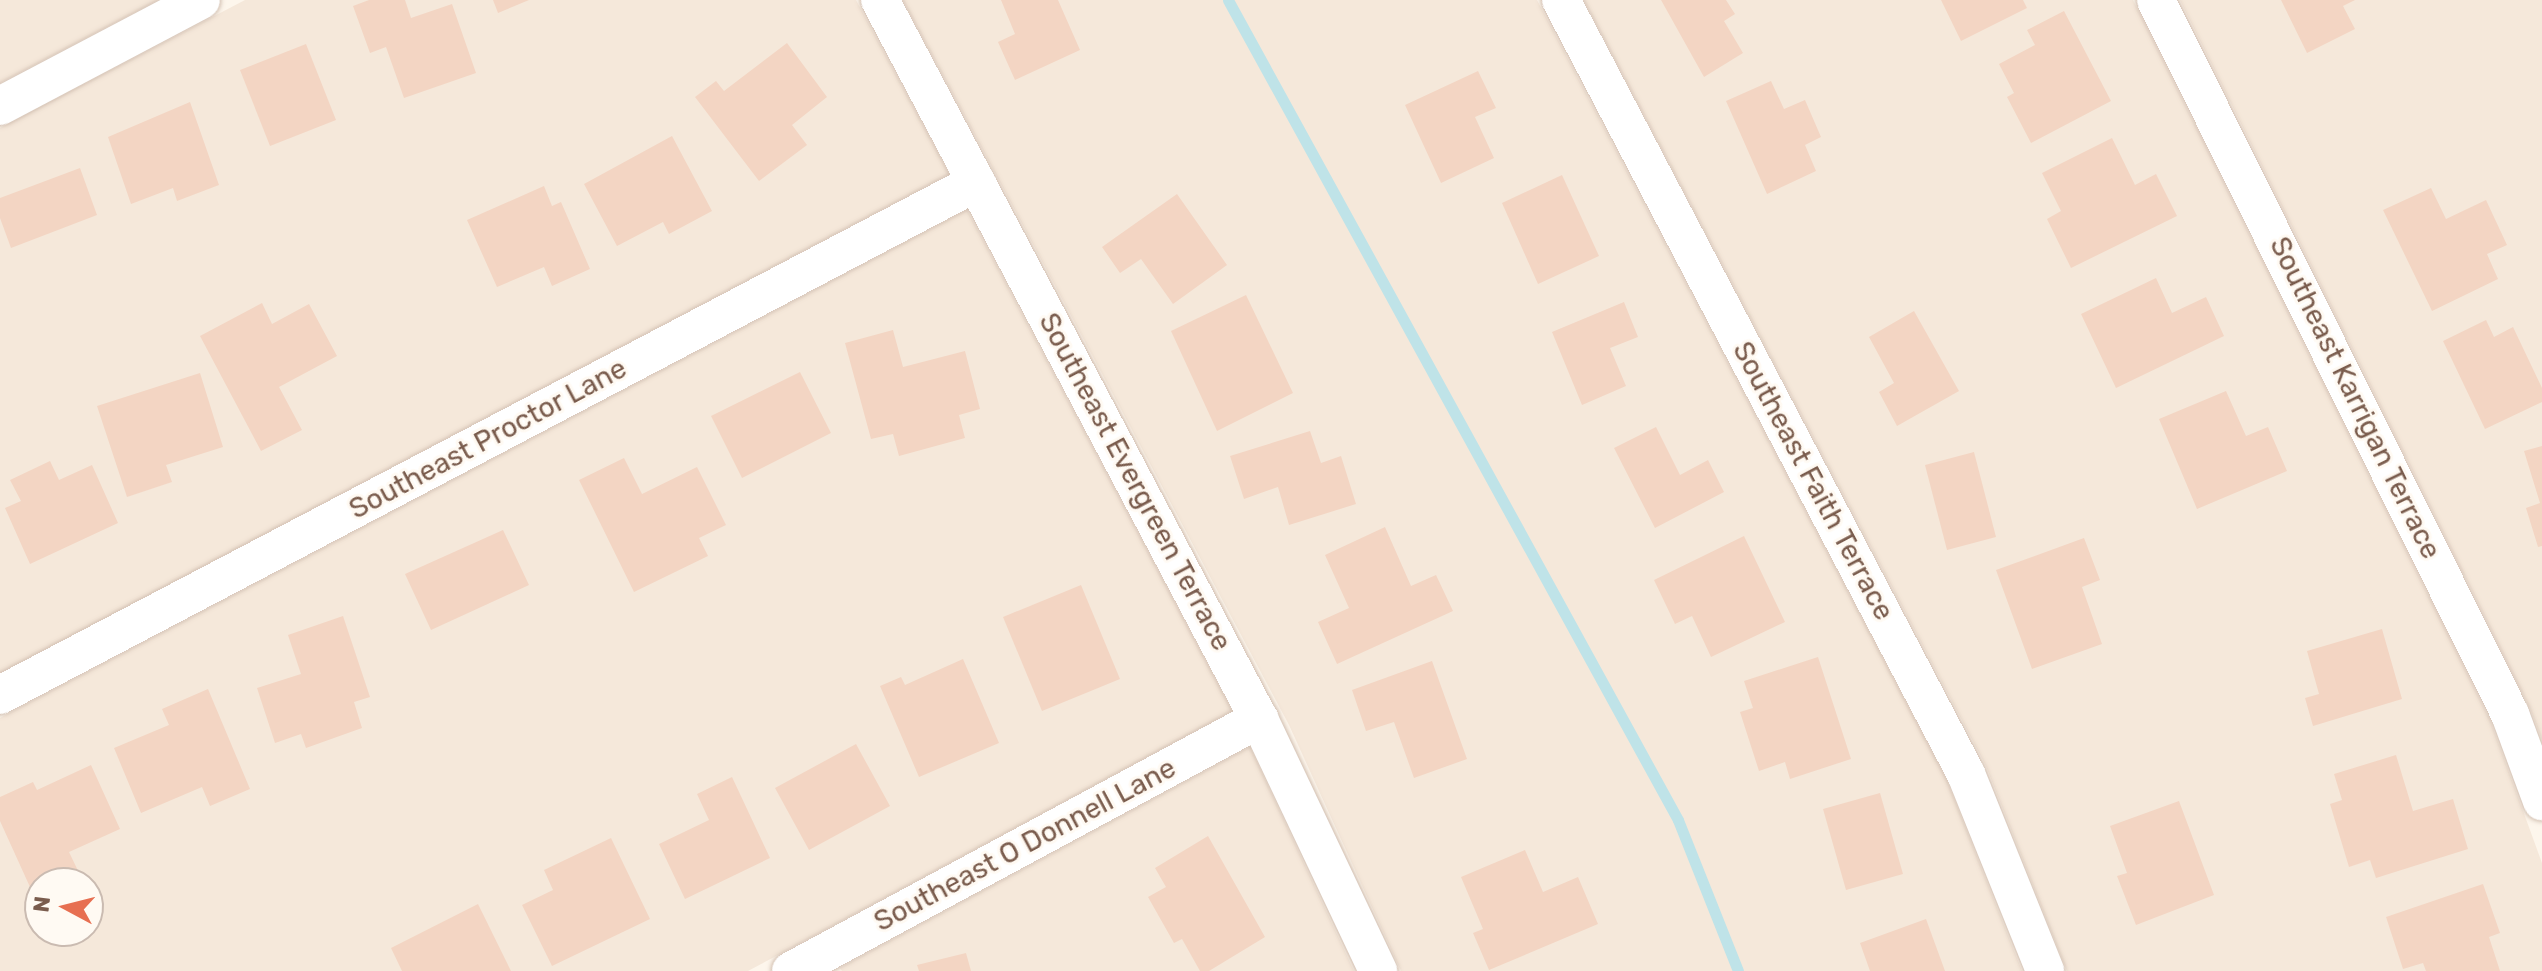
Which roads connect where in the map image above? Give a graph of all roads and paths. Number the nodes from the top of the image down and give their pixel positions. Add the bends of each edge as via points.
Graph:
1 (201, 0) edge
2 (880, 0) edge
3 (1561, 0) edge
4 (2156, 0) edge
5 (0, 106) edge
6 (977, 182) junction
7 (0, 695) edge
8 (1259, 719) junction
9 (2542, 801) edge
10 (808, 967) edge
11 (1378, 971) edge
12 (2045, 971) edge

1 - 5 street
2 - 6 street, Southeast Evergreen Terrace
3 - 12 street, Southeast Faith Terrace via 1966,774
4 - 9 street, Southeast Karrigan Terrace via 2510,714
6 - 7 street, Southeast Proctor Lane
6 - 8 street, Southeast Evergreen Terrace
8 - 10 street, Southeast O Donnell Lane
8 - 11 street, Southeast Evergreen Terrace

